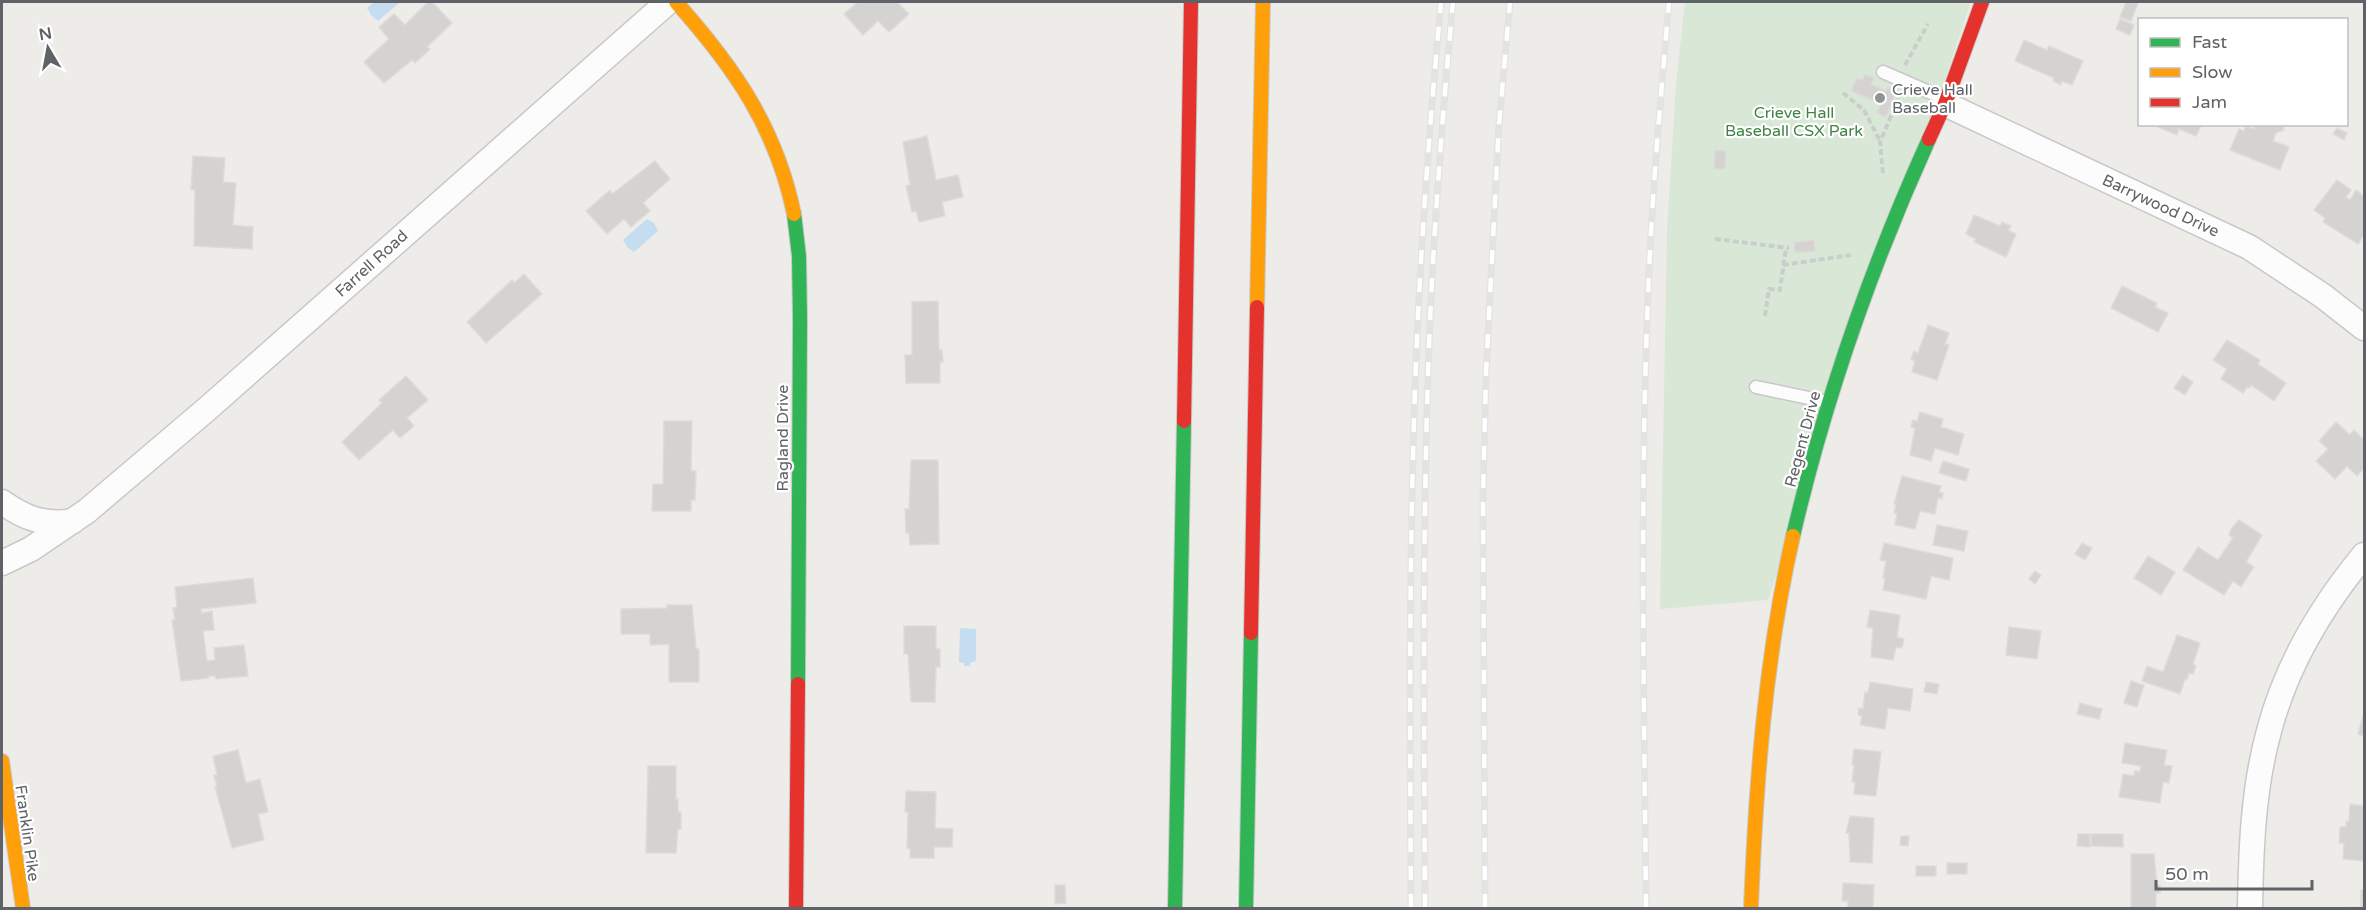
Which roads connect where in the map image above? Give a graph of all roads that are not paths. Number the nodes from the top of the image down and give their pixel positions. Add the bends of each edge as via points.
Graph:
1 (668, 2) edge
2 (676, 2) edge
3 (1191, 2) edge
4 (1263, 2) edge
5 (1982, 2) edge
6 (1883, 72) dead end
7 (1946, 102) junction
8 (2364, 328) edge
9 (1756, 387) dead end
10 (1828, 402) junction
11 (2, 502) edge
12 (73, 521) junction
13 (2364, 555) edge
14 (2, 563) edge
15 (2, 761) edge
16 (23, 909) edge
17 (796, 909) edge
18 (1175, 909) edge
19 (1246, 909) edge
20 (1751, 909) edge
21 (2250, 909) edge

1 - 12 street, Farrell Road via 207,409
2 - 17 main road, Ragland Drive via 725,59 749,96 775,150 795,219 800,319
3 - 18 main road
4 - 19 main road
5 - 7 main road, Regent Drive
6 - 7 lane
7 - 8 street, Barrywood Drive via 2250,247
7 - 10 main road, Regent Drive via 1881,248
9 - 10 lane
10 - 20 main road, Regent Drive via 1783,581 1767,680 1755,796
11 - 12 street via 25,517 42,522
12 - 14 street, Farrell Road
13 - 21 street via 2301,648 2269,730 2253,833
15 - 16 main road, Franklin Pike

